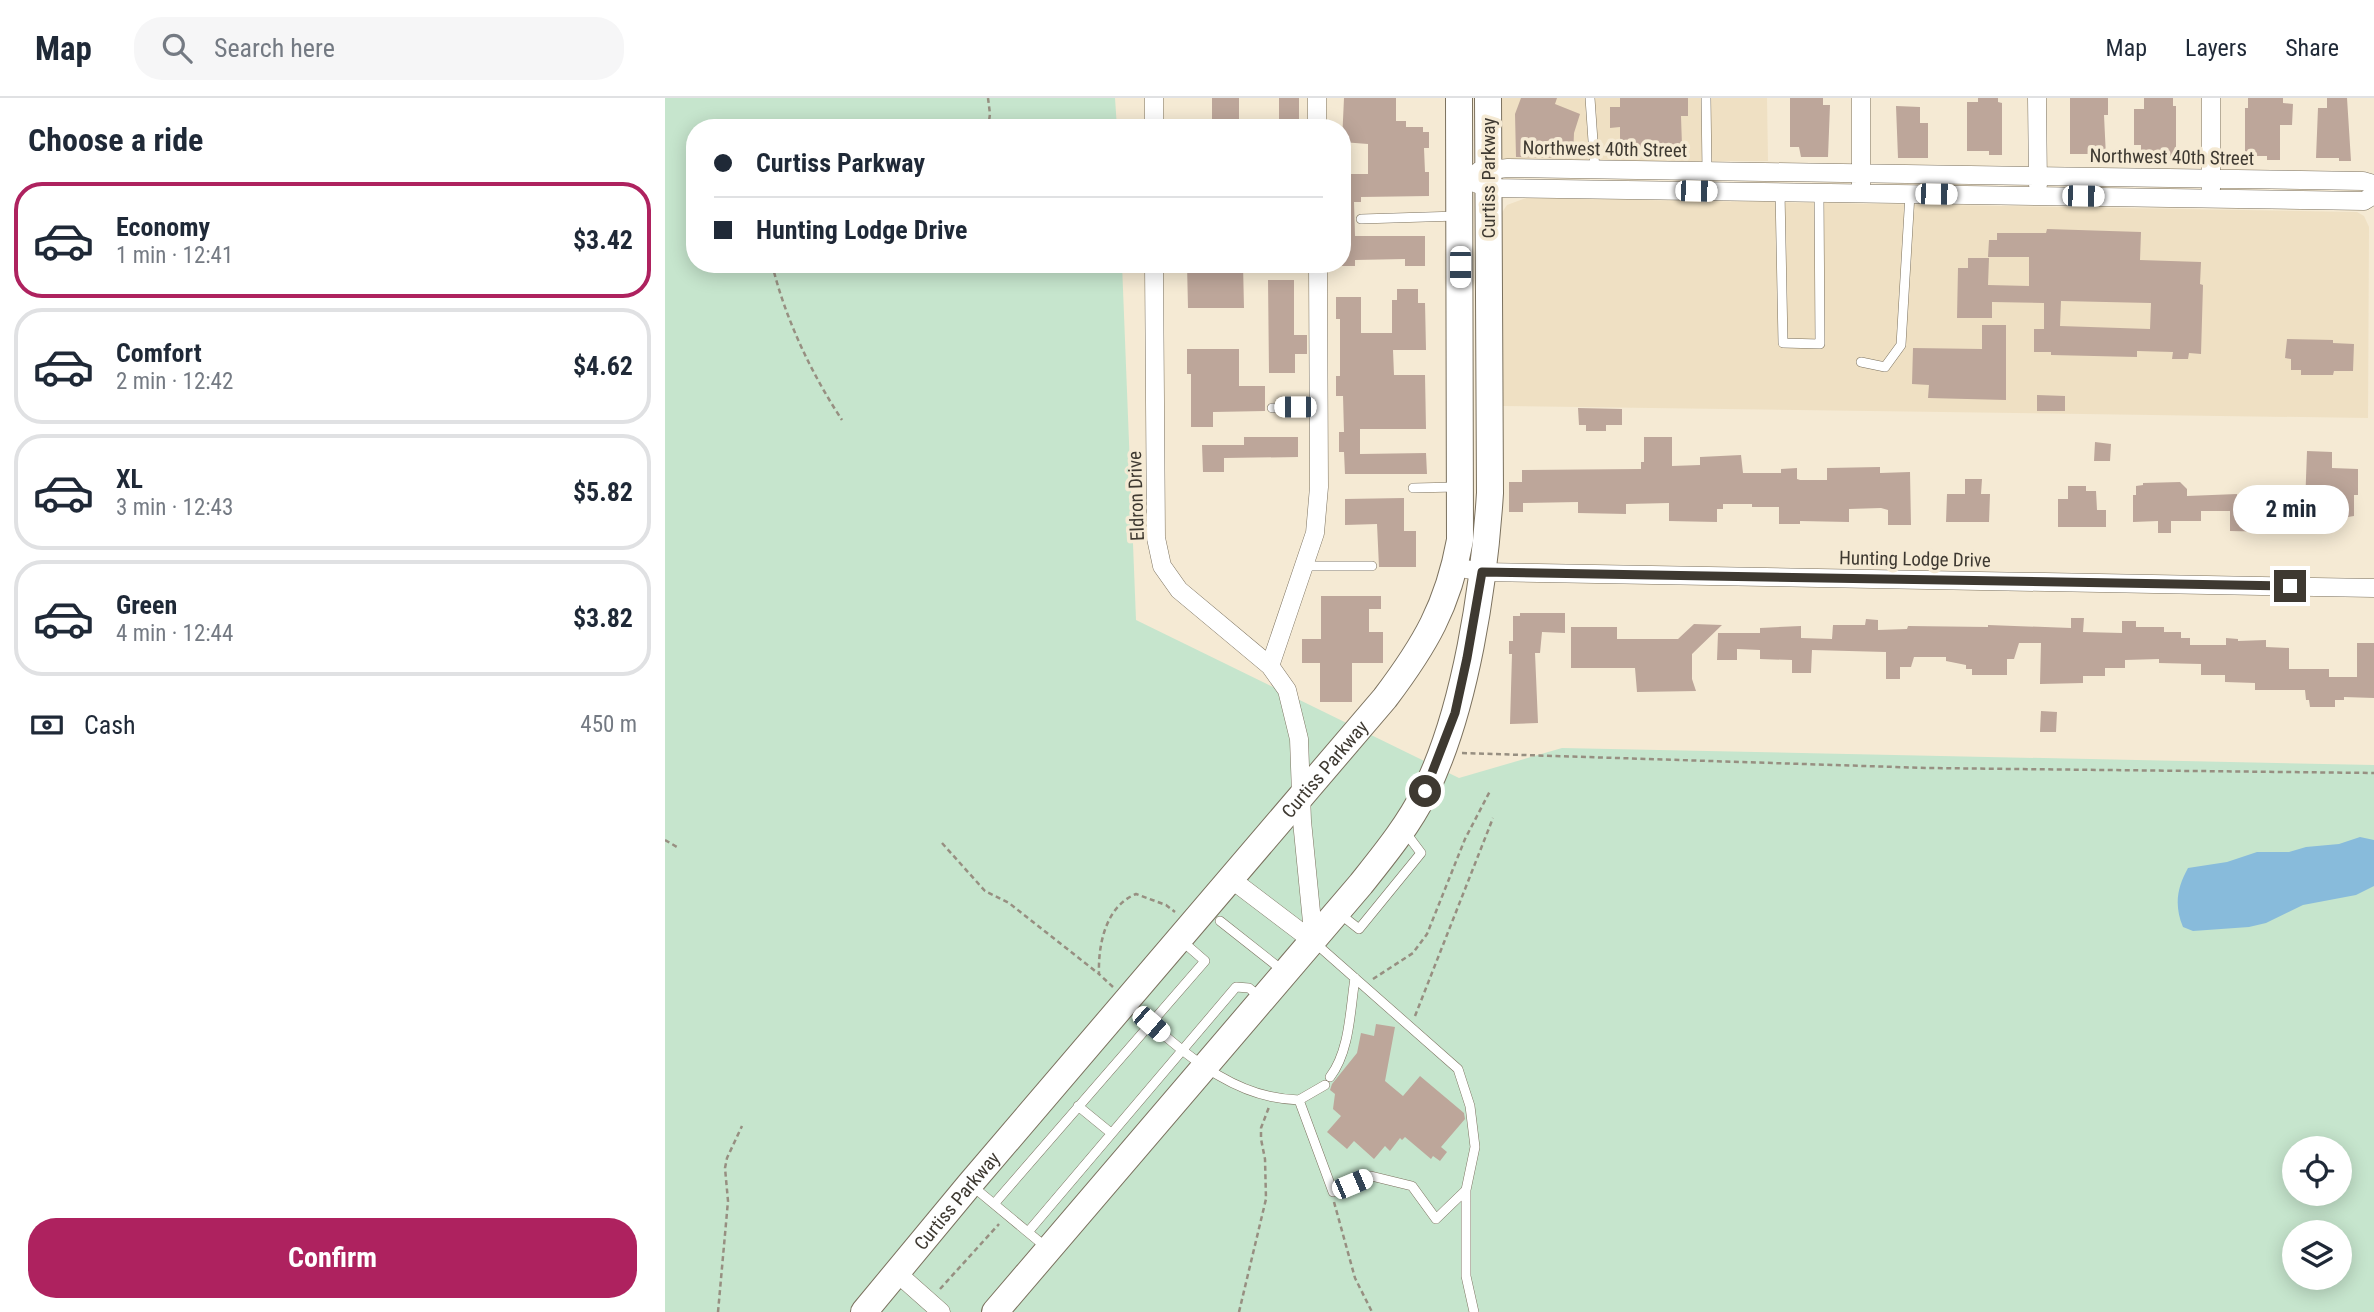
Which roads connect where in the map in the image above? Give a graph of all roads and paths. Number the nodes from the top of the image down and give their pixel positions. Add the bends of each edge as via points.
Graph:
1 (988, 98) edge
2 (1154, 98) edge
3 (1317, 98) edge
4 (1459, 98) edge
5 (1590, 98) edge
6 (1706, 98) edge
7 (1861, 98) edge
8 (2037, 98) edge
9 (2211, 98) edge
10 (1493, 104) edge
11 (989, 119) edge
12 (1154, 119) edge
13 (1318, 119) edge
14 (1595, 170) junction
15 (1707, 171) junction
16 (1861, 173) junction
17 (2038, 176) junction
18 (1460, 177) junction
19 (1488, 178) junction
20 (2211, 178) junction
21 (2374, 184) edge
22 (1780, 192) junction
23 (1819, 193) junction
24 (1861, 193) junction
25 (1910, 194) junction
26 (2374, 195) edge
27 (2038, 196) junction
28 (2211, 198) junction
29 (1460, 216) junction
30 (1361, 219) dead end
31 (775, 273) edge
32 (1154, 273) edge
33 (1318, 273) edge
34 (1861, 362) dead end
35 (1318, 407) junction
36 (1272, 408) dead end
37 (842, 419) dead end
38 (1461, 487) junction
39 (1413, 488) dead end
40 (1304, 566) junction
41 (1372, 566) dead end
42 (1455, 568) junction
43 (1482, 572) junction
44 (2374, 588) edge
45 (1270, 666) junction
46 (1441, 752) junction
47 (2374, 773) edge
48 (1490, 791) dead end
49 (1301, 798) junction
50 (1493, 818) dead end
51 (665, 840) edge
52 (942, 844) dead end
53 (677, 847) dead end
54 (1231, 879) junction
55 (1220, 921) dead end
56 (1180, 927) junction
57 (1314, 942) junction
58 (1286, 973) junction
59 (1099, 974) junction
60 (1355, 978) junction
61 (1364, 986) junction
62 (1264, 999) junction
63 (1127, 1001) junction
64 (1151, 1024) junction
65 (1410, 1027) junction
66 (1181, 1049) junction
67 (1206, 1068) junction
68 (1272, 1099) junction
69 (1299, 1100) junction
70 (1078, 1107) junction
71 (742, 1126) dead end
72 (1111, 1133) junction
73 (970, 1184) junction
74 (1466, 1189) junction
75 (1333, 1192) junction
76 (994, 1204) junction
77 (1007, 1215) junction
78 (1028, 1232) junction
79 (1049, 1249) junction
80 (897, 1273) junction
81 (937, 1305) edge
82 (718, 1312) edge
83 (864, 1312) edge
84 (995, 1312) edge
85 (1238, 1312) edge
86 (1372, 1312) edge
87 (1474, 1312) edge

1 - 11 path
2 - 12 street
3 - 13 street
4 - 18 main road, Curtiss Parkway
5 - 14 lane
6 - 15 lane
7 - 16 street
8 - 17 street
9 - 20 street
10 - 19 main road, Curtiss Parkway
14 - 15 street, Northwest 40th Street
14 - 19 street, Northwest 40th Street
15 - 16 street, Northwest 40th Street
16 - 17 street, Northwest 40th Street
16 - 24 street
17 - 20 street, Northwest 40th Street
17 - 27 street
18 - 19 street, Northwest 40th Street
18 - 29 main road, Curtiss Parkway
19 - 22 street, Northwest 40th Street
19 - 43 main road, Curtiss Parkway via 1490,492
20 - 21 street, Northwest 40th Street
20 - 28 street
22 - 23 street, Northwest 40th Street
22 - 23 lane via 1783,343 1820,344
23 - 24 street, Northwest 40th Street
24 - 25 street, Northwest 40th Street
25 - 27 street, Northwest 40th Street
25 - 34 lane via 1902,345 1885,367
26 - 28 street, Northwest 40th Street via 2364,201
27 - 28 street, Northwest 40th Street
29 - 30 lane
29 - 38 main road, Curtiss Parkway
31 - 37 path via 820,383
32 - 45 street, Eldron Drive via 1156,538 1162,566 1179,590
33 - 35 street
35 - 36 lane
35 - 40 street via 1315,533
38 - 39 lane
38 - 42 main road, Curtiss Parkway
40 - 41 lane
40 - 45 street
42 - 43 street, Hunting Lodge Drive
42 - 49 main road, Curtiss Parkway via 1433,629 1416,657
43 - 44 street, Hunting Lodge Drive
43 - 46 main road, Curtiss Parkway via 1455,713
45 - 49 street, Eldron Drive via 1287,690 1299,739
46 - 47 path via 1927,768
46 - 57 main road, Curtiss Parkway via 1403,829
48 - 61 path via 1465,839 1427,934 1413,953
49 - 54 main road, Curtiss Parkway
49 - 57 street, Eldron Drive
50 - 65 path
51 - 53 path
52 - 59 path via 985,891 1009,903
54 - 56 main road, Curtiss Parkway
54 - 57 street
55 - 58 lane
56 - 59 path via 1166,905 1136,894 1123,900 1110,917 1098,952
56 - 63 main road, Curtiss Parkway
56 - 64 lane via 1205,961
57 - 58 main road, Curtiss Parkway
57 - 60 lane
58 - 62 main road, Curtiss Parkway
59 - 63 path
60 - 61 lane
60 - 69 lane via 1339,1066 1327,1081
61 - 65 lane
62 - 66 lane via 1249,988 1236,987
62 - 67 main road, Curtiss Parkway
63 - 73 main road, Curtiss Parkway
64 - 66 lane
64 - 70 lane
65 - 74 lane via 1458,1069 1470,1106 1475,1147
66 - 67 lane
66 - 72 lane
67 - 68 lane via 1235,1086
67 - 79 main road, Curtiss Parkway
68 - 69 lane
68 - 85 path via 1261,1128 1266,1199
69 - 75 lane
70 - 72 lane
70 - 76 lane
71 - 82 path via 725,1168 728,1201
72 - 78 lane
73 - 76 lane
73 - 80 main road, Curtiss Parkway
74 - 75 lane via 1436,1219 1412,1186 1371,1175
74 - 87 lane via 1466,1276
75 - 86 path via 1351,1268
76 - 77 lane
77 - 78 lane
77 - 81 path
78 - 79 lane
79 - 84 main road, Curtiss Parkway
80 - 81 street
80 - 83 main road, Curtiss Parkway

